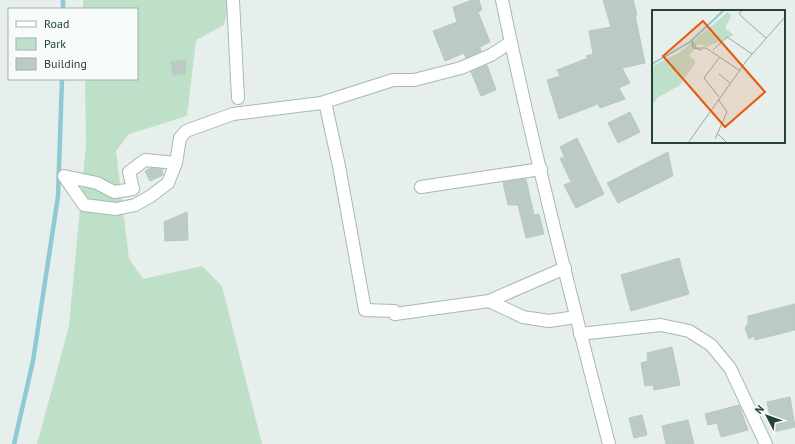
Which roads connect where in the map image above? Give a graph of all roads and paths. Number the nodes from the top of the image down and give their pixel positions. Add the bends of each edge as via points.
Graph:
1 (233, 0) edge
2 (502, 0) edge
3 (511, 42) junction
4 (238, 98) junction
5 (325, 102) junction
6 (250, 112) junction
7 (233, 114) junction
8 (176, 163) junction
9 (541, 169) junction
10 (421, 187) dead end
11 (565, 268) junction
12 (489, 300) junction
13 (576, 317) junction
14 (580, 334) junction
15 (609, 444) edge
16 (766, 444) edge

1 - 4 street
2 - 3 street
3 - 5 street via 491,55 461,68 414,80 393,80
3 - 9 street
4 - 6 street
4 - 7 street
5 - 6 street
5 - 12 street via 365,310 394,310 395,314
6 - 7 street
7 - 8 street via 186,130 180,138
8 - 8 street via 145,160 129,172 133,189 114,192 96,183 64,176 84,205 116,209 135,205 168,183
9 - 10 street
9 - 11 street
11 - 12 street
11 - 13 street
12 - 13 street via 523,317 549,322
13 - 14 street
14 - 15 street
14 - 16 street via 661,325 689,331 711,345 730,368

